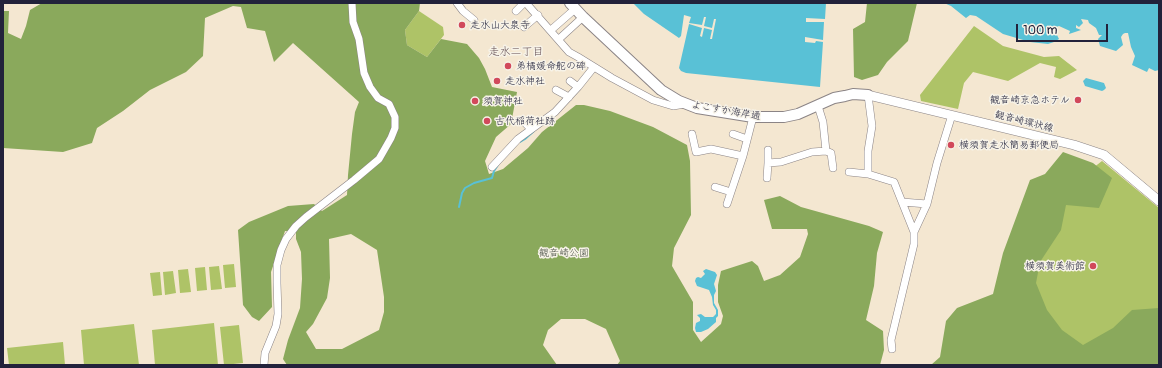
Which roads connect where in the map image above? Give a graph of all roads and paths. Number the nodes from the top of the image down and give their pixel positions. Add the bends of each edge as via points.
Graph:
1 (352, 3) edge
2 (457, 3) edge
3 (525, 3) edge
4 (572, 6) edge
5 (516, 11) dead end
6 (538, 16) junction
7 (583, 17) junction
8 (474, 20) dead end
9 (524, 27) dead end
10 (551, 30) junction
11 (559, 40) junction
12 (594, 67) junction
13 (570, 81) dead end
14 (578, 87) junction
15 (556, 90) dead end
16 (661, 90) junction
17 (868, 95) junction
18 (569, 97) junction
19 (653, 100) junction
20 (685, 104) junction
21 (818, 106) junction
22 (753, 117) junction
23 (951, 118) dead end
24 (523, 121) dead end
25 (531, 129) junction
26 (692, 134) dead end
27 (733, 134) dead end
28 (747, 139) junction
29 (768, 150) dead end
30 (826, 151) junction
31 (743, 156) junction
32 (768, 163) junction
33 (492, 167) dead end
34 (833, 168) dead end
35 (849, 172) dead end
36 (868, 174) junction
37 (767, 178) dead end
38 (715, 187) dead end
39 (731, 192) junction
40 (1159, 201) edge
41 (902, 202) junction
42 (727, 204) dead end
43 (927, 204) junction
44 (914, 232) junction
45 (892, 349) dead end
46 (264, 365) edge

1 - 46 street via 353,22 359,39 364,74 378,98 389,104 395,117 395,128 379,159 306,216 286,239 277,265 276,326 265,353
2 - 8 street
3 - 5 street
3 - 6 street
4 - 7 highway, よこすか海岸通
4 - 10 street
6 - 9 street
6 - 10 street
7 - 11 street
7 - 16 highway, よこすか海岸通
10 - 11 street
11 - 12 street via 569,52
12 - 14 street
12 - 19 street
13 - 14 street
14 - 18 street
15 - 18 street
16 - 19 street
16 - 20 highway, よこすか海岸通
17 - 21 highway, よこすか海岸通 via 852,94 834,98
17 - 36 street via 872,126
17 - 40 main road, 観音崎環状線 via 1104,154
18 - 25 street via 555,112
19 - 20 street via 673,106
20 - 22 highway, よこすか海岸通
21 - 22 highway, よこすか海岸通 via 784,118
21 - 30 street via 823,122
22 - 28 street
23 - 43 street
24 - 25 street
25 - 33 street
26 - 31 street via 696,152 711,149
27 - 28 street
28 - 31 street
29 - 32 street
30 - 32 street
30 - 34 street via 831,153
31 - 39 street
32 - 37 street
35 - 36 street
36 - 41 street via 894,182
38 - 39 street
39 - 42 street
41 - 43 street
41 - 44 street
43 - 44 street
44 - 45 street via 914,244 891,340

